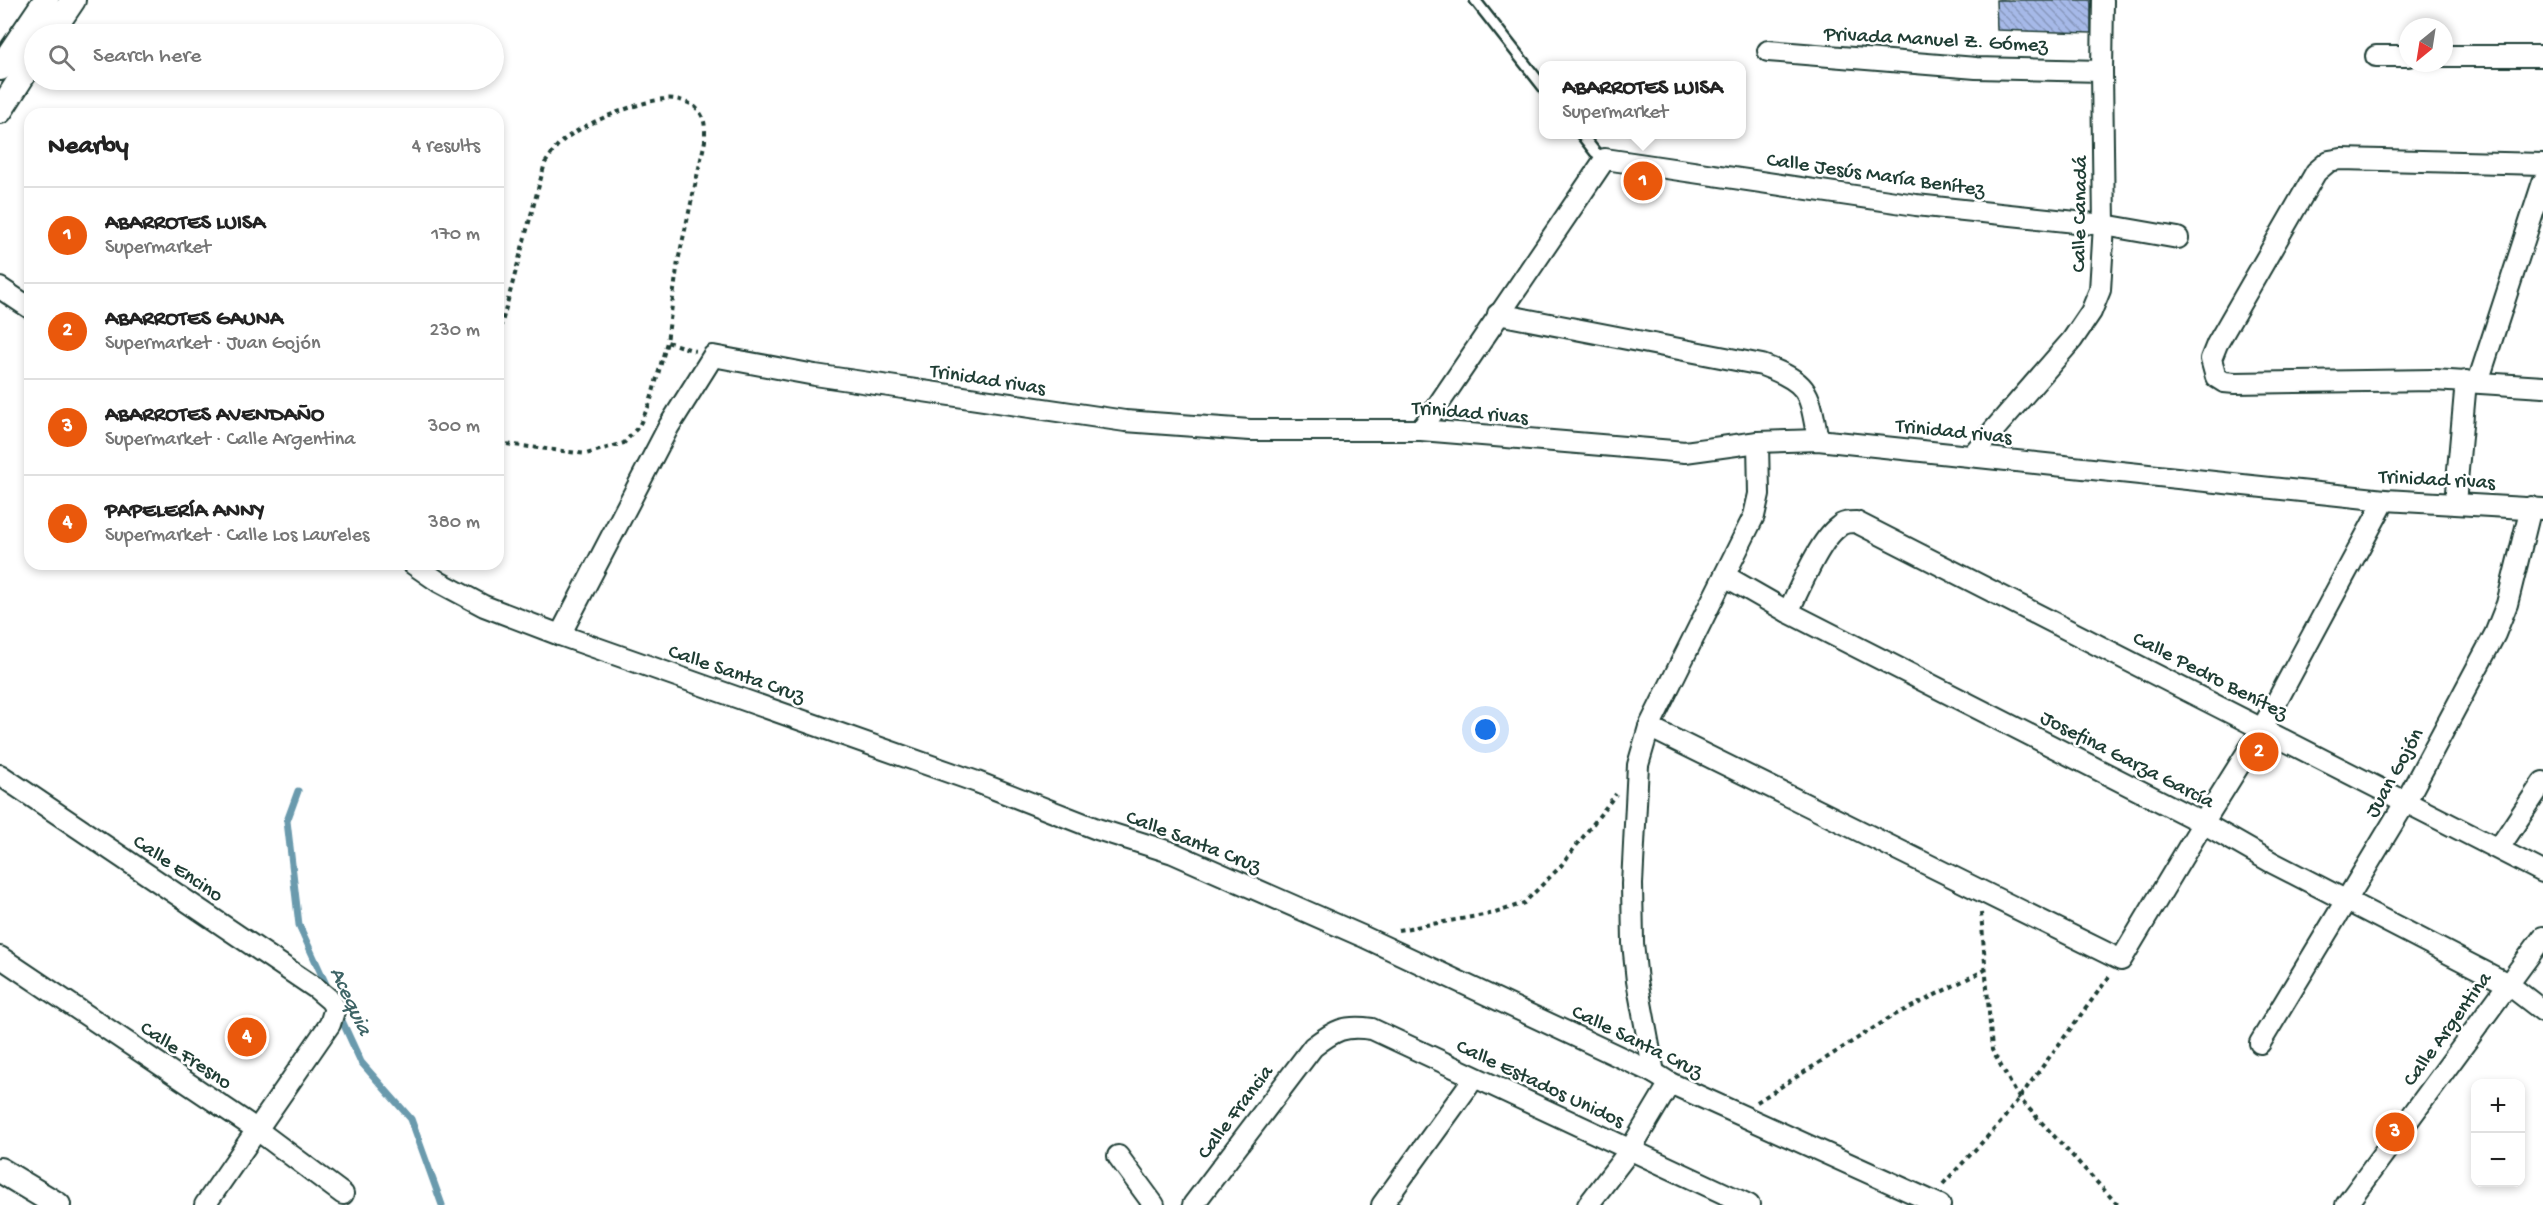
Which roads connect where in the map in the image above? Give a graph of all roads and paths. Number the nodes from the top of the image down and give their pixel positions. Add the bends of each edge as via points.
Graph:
1 (46, 0) edge
2 (73, 0) edge
3 (1475, 0) edge
4 (2103, 0) edge
5 (30, 24) edge
6 (57, 24) edge
7 (24, 33) edge
8 (1768, 51) dead end
9 (2376, 56) dead end
10 (2399, 56) edge
11 (2453, 56) edge
12 (2543, 56) edge
13 (0, 68) edge
14 (2102, 71) junction
15 (24, 74) edge
16 (1539, 82) edge
17 (0, 111) edge
18 (1584, 139) edge
19 (1605, 159) junction
20 (2543, 164) edge
21 (2543, 182) edge
22 (2104, 225) junction
23 (2178, 238) dead end
24 (0, 288) edge
25 (24, 304) edge
26 (1498, 314) junction
27 (504, 315) edge
28 (667, 342) junction
29 (712, 356) junction
30 (2472, 381) junction
31 (2543, 387) edge
32 (1421, 430) junction
33 (1818, 440) junction
34 (1758, 442) junction
35 (504, 444) edge
36 (1972, 455) junction
37 (2385, 500) junction
38 (2455, 503) junction
39 (2537, 508) edge
40 (422, 570) edge
41 (1725, 576) junction
42 (1788, 612) junction
43 (560, 635) junction
44 (1649, 727) junction
45 (2263, 728) junction
46 (1638, 765) junction
47 (0, 775) edge
48 (2543, 782) edge
49 (2405, 803) junction
50 (2203, 823) junction
51 (2499, 848) junction
52 (2543, 872) edge
53 (1979, 890) junction
54 (2345, 899) junction
55 (1362, 936) junction
56 (2543, 938) edge
57 (0, 957) edge
58 (2121, 960) junction
59 (1985, 970) junction
60 (2508, 984) junction
61 (2543, 1011) edge
62 (2260, 1043) dead end
63 (1313, 1047) joint
64 (1474, 1078) junction
65 (1662, 1078) junction
66 (2019, 1098) junction
67 (1739, 1114) junction
68 (256, 1129) junction
69 (1630, 1150) junction
70 (1118, 1156) dead end
71 (0, 1170) edge
72 (344, 1194) dead end
73 (1934, 1202) edge
74 (58, 1205) edge
75 (205, 1205) edge
76 (1154, 1205) edge
77 (1193, 1205) edge
78 (1382, 1205) edge
79 (1588, 1205) edge
80 (1749, 1205) edge
81 (2118, 1205) edge
82 (2346, 1205) edge

1 - 5 street
2 - 6 street
3 - 16 lane
4 - 14 street, Calle Canadá
7 - 13 street
8 - 14 street, Privada Manuel Z. Gómez via 1976,68
9 - 10 street
11 - 12 street
14 - 22 street, Calle Canadá
15 - 17 street
18 - 19 lane
19 - 22 street, Calle Jesús María Benítez via 1916,205
19 - 26 street
20 - 30 street via 2329,161 2316,172 2211,358 2216,377 2235,383
21 - 30 street
22 - 23 street, Calle Jesús María Benítez
22 - 36 street, Calle Canadá via 2100,290 2091,312 2072,340
24 - 25 street
26 - 32 street
26 - 33 street via 1762,365 1788,374 1810,397
27 - 28 path via 545,163 560,143 579,130 621,110 666,98 687,102 698,109 705,121 705,141 678,261
28 - 29 path
28 - 35 path via 650,403 639,426 624,443 586,454
29 - 32 street, Trinidad rivas via 1125,421 1250,430
29 - 43 street via 669,426
30 - 31 street
30 - 38 street
32 - 34 street, Trinidad rivas via 1684,452
33 - 34 street, Trinidad rivas
33 - 36 street, Trinidad rivas
34 - 41 street via 1759,494 1754,516
36 - 37 street, Trinidad rivas
37 - 38 street, Trinidad rivas
37 - 45 street
38 - 39 street, Trinidad rivas
39 - 49 street, Juan Gojón via 2503,614
40 - 43 street, Calle Santa Cruz via 484,606
41 - 42 street, Josefina Garza García
41 - 44 street
42 - 45 street, Calle Pedro Benítez via 1826,539 1845,522 1856,522
42 - 50 street, Josefina Garza García
43 - 55 street, Calle Santa Cruz via 977,782 1097,830 1173,853
44 - 46 street
44 - 53 street
45 - 49 street, Calle Pedro Benítez
45 - 50 street
46 - 55 path via 1560,867 1524,903 1495,913
46 - 65 street via 1633,943 1637,981
47 - 68 street, Calle Encino via 330,1000 335,1008 330,1024
48 - 51 street
49 - 51 street, Calle Pedro Benítez
49 - 54 street, Juan Gojón
50 - 54 street, Josefina Garza García
50 - 58 street
51 - 52 street, Calle Pedro Benítez
53 - 58 street
53 - 59 path
54 - 60 street, Josefina Garza García
54 - 62 street, Juan Gojón
55 - 65 street, Calle Santa Cruz
56 - 60 street, Calle Argentina
57 - 68 street, Calle Fresno
58 - 66 path
59 - 66 path via 1992,1050
59 - 67 path via 1891,1017
60 - 61 street, Josefina Garza García
60 - 82 street, Calle Argentina
63 - 64 street, Calle Estados Unidos via 1334,1031 1354,1026 1372,1029
63 - 77 street, Calle Francia
64 - 69 street, Calle Estados Unidos
64 - 78 street
65 - 67 street, Calle Santa Cruz
65 - 69 street
66 - 73 path
66 - 81 path
67 - 73 street, Calle Santa Cruz
68 - 72 street, Calle Fresno
68 - 75 street
69 - 79 street
69 - 80 street, Calle Estados Unidos
70 - 76 street
71 - 74 street

